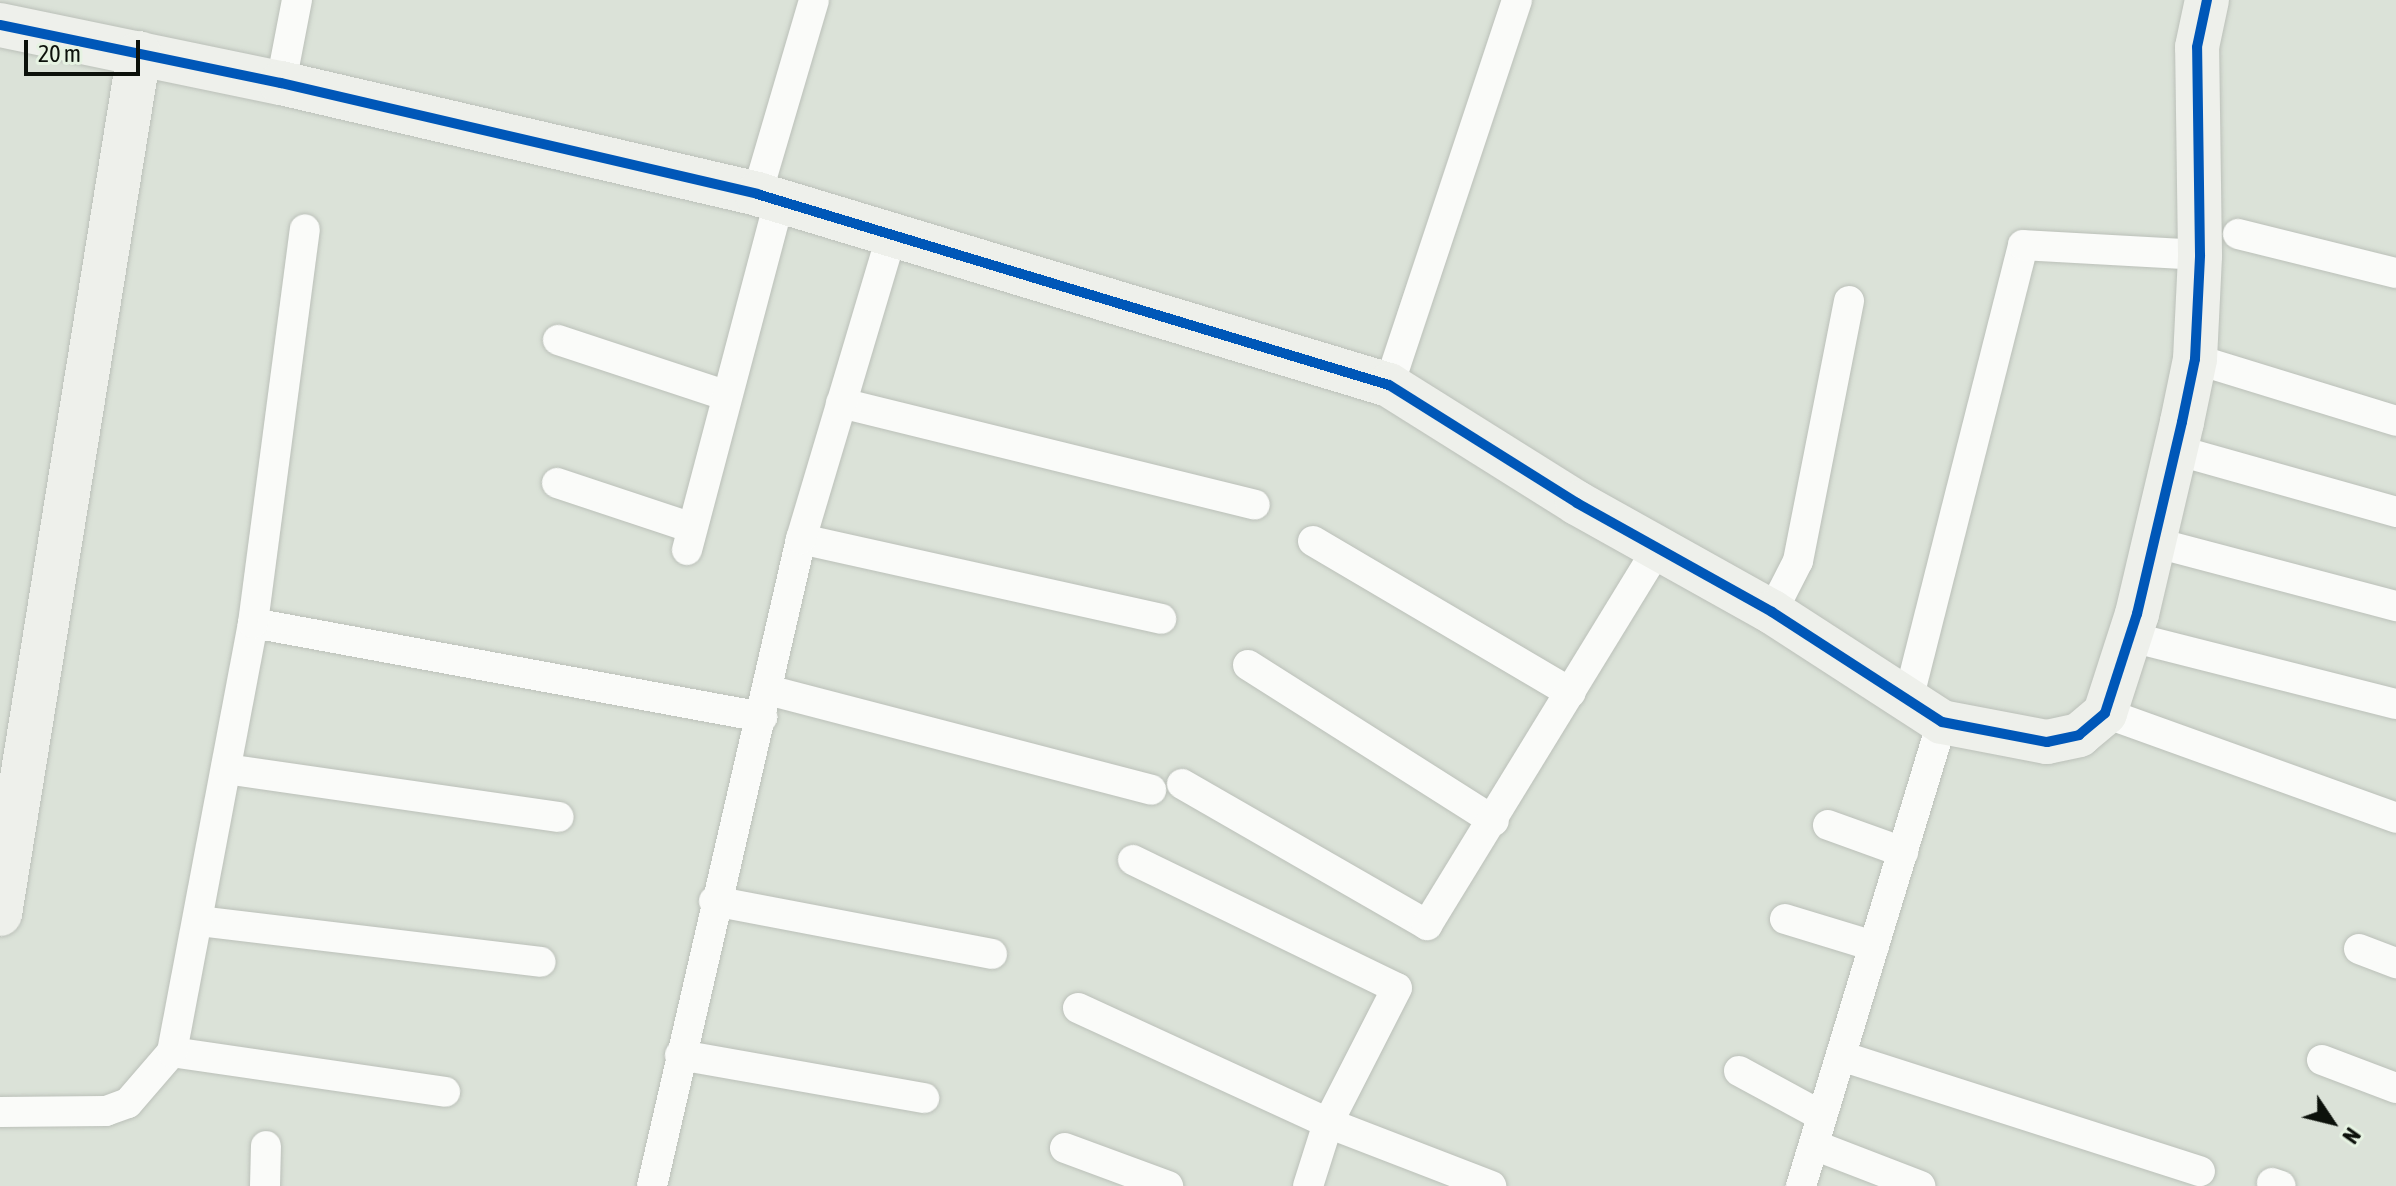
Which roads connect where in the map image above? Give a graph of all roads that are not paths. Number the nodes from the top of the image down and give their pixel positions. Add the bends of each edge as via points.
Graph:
1 (297, 0) edge
2 (814, 0) edge
3 (1517, 0) edge
4 (2207, 0) edge
5 (0, 25) edge
6 (139, 53) junction
7 (281, 83) junction
8 (768, 197) junction
9 (305, 229) dead end
10 (892, 234) junction
11 (2238, 234) dead end
12 (2200, 255) junction
13 (2396, 273) edge
14 (1849, 301) dead end
15 (558, 340) dead end
16 (2195, 359) junction
17 (1389, 385) junction
18 (727, 396) junction
19 (841, 403) junction
20 (2396, 421) edge
21 (2176, 450) junction
22 (557, 483) dead end
23 (1255, 505) dead end
24 (2396, 512) edge
25 (801, 539) junction
26 (1313, 541) dead end
27 (2153, 542) junction
28 (1658, 548) junction
29 (2396, 606) edge
30 (1772, 612) junction
31 (1161, 619) dead end
32 (253, 623) junction
33 (2131, 637) junction
34 (1248, 665) dead end
35 (1571, 693) junction
36 (765, 703) junction
37 (2396, 704) edge
38 (1925, 711) junction
39 (2105, 713) junction
40 (226, 769) junction
41 (1182, 784) dead end
42 (1151, 790) dead end
43 (559, 817) dead end
44 (2396, 818) edge
45 (1494, 821) junction
46 (1828, 825) dead end
47 (1903, 852) junction
48 (1133, 860) dead end
49 (714, 901) junction
50 (0, 914) edge
51 (1785, 919) dead end
52 (198, 921) junction
53 (1874, 946) junction
54 (2359, 949) dead end
55 (992, 954) dead end
56 (541, 962) dead end
57 (2396, 963) edge
58 (1078, 1008) dead end
59 (172, 1052) junction
60 (680, 1055) junction
61 (1841, 1056) junction
62 (2322, 1060) dead end
63 (1739, 1071) dead end
64 (2396, 1088) edge
65 (445, 1092) dead end
66 (924, 1098) dead end
67 (0, 1112) edge
68 (1822, 1116) junction
69 (1328, 1123) junction
70 (1814, 1145) junction
71 (266, 1146) dead end
72 (1065, 1148) dead end
73 (2200, 1171) dead end
74 (265, 1186) edge
75 (652, 1186) edge
76 (1168, 1186) edge
77 (1308, 1186) edge
78 (1491, 1186) edge
79 (1801, 1186) edge
80 (1920, 1186) edge

1 - 7 street
2 - 8 street
3 - 17 street
4 - 12 street via 2197,47
5 - 6 street
6 - 7 street
6 - 50 street
7 - 8 street
8 - 10 street
8 - 18 street
9 - 32 street
10 - 17 street
10 - 19 street
11 - 13 street
12 - 16 street
12 - 38 street via 2023,245
14 - 30 street via 1798,561
15 - 18 street
16 - 20 street
16 - 21 street
17 - 28 street
18 - 22 street via 690,539
19 - 23 street
19 - 25 street
21 - 24 street
21 - 27 street
25 - 31 street
25 - 36 street
26 - 35 street
27 - 29 street
27 - 33 street
28 - 30 street
28 - 35 street
30 - 38 street
32 - 36 street
32 - 40 street
33 - 37 street
33 - 39 street
34 - 45 street
35 - 45 street
36 - 42 street
36 - 49 street
38 - 39 street via 2047,742 2079,735
38 - 47 street
39 - 44 street
40 - 43 street
40 - 52 street
41 - 45 street via 1417,924 1433,919
46 - 47 street
47 - 53 street
48 - 69 street via 1397,988
49 - 55 street
49 - 60 street
51 - 53 street
52 - 56 street
52 - 59 street
53 - 61 street
54 - 57 street
58 - 69 street
59 - 65 street
59 - 67 street via 128,1103 106,1111
60 - 66 street
60 - 75 street
61 - 68 street
61 - 73 street
62 - 64 street
63 - 68 street
68 - 70 street
69 - 77 street
69 - 78 street
70 - 79 street
70 - 80 street
71 - 74 street
72 - 76 street

